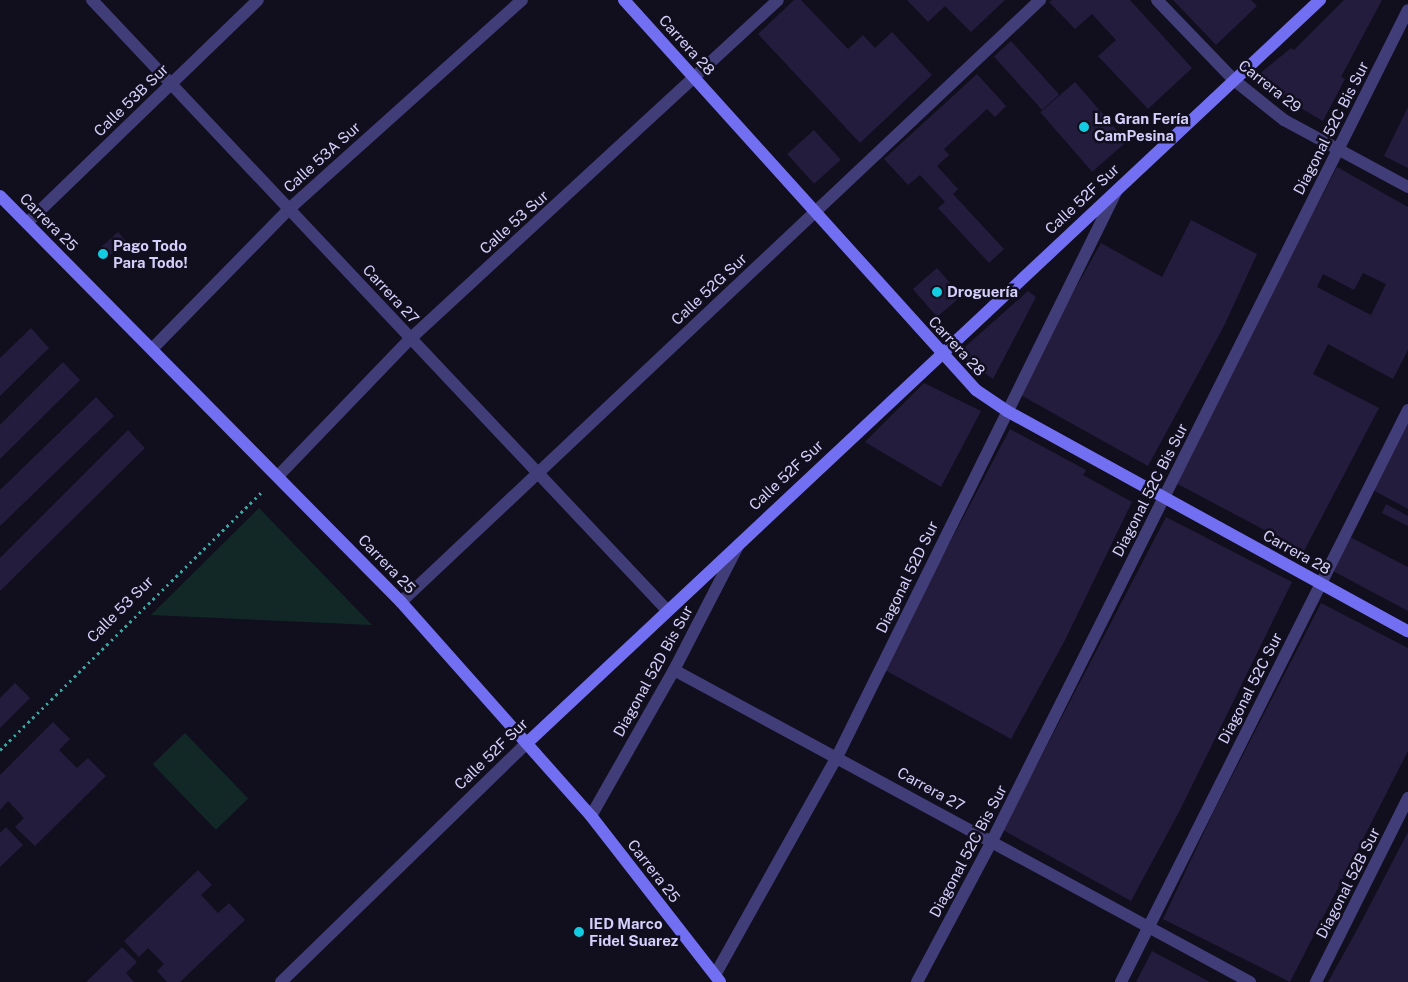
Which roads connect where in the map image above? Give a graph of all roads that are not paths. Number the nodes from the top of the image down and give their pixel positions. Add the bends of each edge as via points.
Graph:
1 (92, 0) edge
2 (258, 0) edge
3 (522, 0) edge
4 (624, 0) edge
5 (778, 0) edge
6 (1040, 0) edge
7 (1157, 0) edge
8 (1320, 0) edge
9 (1408, 10) edge
10 (695, 78) junction
11 (1234, 80) junction
12 (170, 84) junction
13 (1339, 150) junction
14 (1408, 187) edge
15 (1118, 188) junction
16 (0, 196) edge
17 (289, 209) junction
18 (814, 212) junction
19 (27, 223) junction
20 (410, 339) junction
21 (153, 348) junction
22 (939, 353) junction
23 (1408, 410) edge
24 (1008, 411) junction
25 (538, 473) junction
26 (279, 475) junction
27 (1164, 497) junction
28 (741, 539) junction
29 (1321, 584) junction
30 (401, 602) junction
31 (667, 610) junction
32 (1408, 631) edge
33 (674, 670) junction
34 (527, 743) junction
35 (837, 757) junction
36 (1408, 798) edge
37 (590, 816) junction
38 (992, 842) junction
39 (1149, 927) junction
40 (718, 979) edge
41 (281, 982) edge
42 (917, 982) edge
43 (1121, 982) edge
44 (1250, 982) edge
45 (1316, 982) edge

1 - 12 street, Carrera 27
2 - 12 street, Calle 53B Sur
3 - 17 street, Calle 53A Sur
4 - 10 street, Carrera 28
5 - 10 street, Calle 53 Sur
6 - 18 street, Calle 52G Sur
7 - 11 street, Carrera 29
8 - 11 street, Calle 52F Sur
9 - 13 street, Diagonal 52C Bis Sur
10 - 18 street, Carrera 28
10 - 20 street, Calle 53 Sur
11 - 13 street, Carrera 29 via 1284,120
11 - 15 street, Calle 52F Sur
12 - 17 street, Carrera 27
12 - 19 street, Calle 53B Sur
13 - 14 street, Carrera 29
13 - 27 street, Diagonal 52C Bis Sur
15 - 22 street, Calle 52F Sur
15 - 24 street, Diagonal 52D Sur
16 - 19 street, Carrera 25
17 - 20 street, Carrera 27
17 - 21 street, Calle 53A Sur
18 - 22 street, Carrera 28
18 - 25 street, Calle 52G Sur
19 - 21 street, Carrera 25
20 - 25 street, Carrera 27
20 - 26 street, Calle 53 Sur
21 - 26 street, Carrera 25
22 - 24 street, Carrera 28 via 976,390
22 - 28 street, Calle 52F Sur
23 - 29 street, Diagonal 52C Sur
24 - 27 street, Carrera 28
24 - 35 street, Diagonal 52D Sur
25 - 30 street, Calle 52G Sur
25 - 31 street, Carrera 27
26 - 30 street, Carrera 25
27 - 29 street, Carrera 28
27 - 38 street, Diagonal 52C Bis Sur
28 - 31 street, Calle 52F Sur
28 - 33 street, Diagonal 52D Bis Sur
29 - 32 street, Carrera 28
29 - 39 street, Diagonal 52C Sur
30 - 34 street, Carrera 25
31 - 34 street, Calle 52F Sur
33 - 35 street, Carrera 27
33 - 37 street, Diagonal 52D Bis Sur
34 - 37 street, Carrera 25
34 - 41 street, Calle 52F Sur
35 - 38 street, Carrera 27
35 - 40 street, Diagonal 52D Sur
36 - 45 street, Diagonal 52B Sur
37 - 40 street, Carrera 25
38 - 39 street, Carrera 27
38 - 42 street, Diagonal 52C Bis Sur
39 - 43 street, Diagonal 52C Sur
39 - 44 street, Carrera 27

